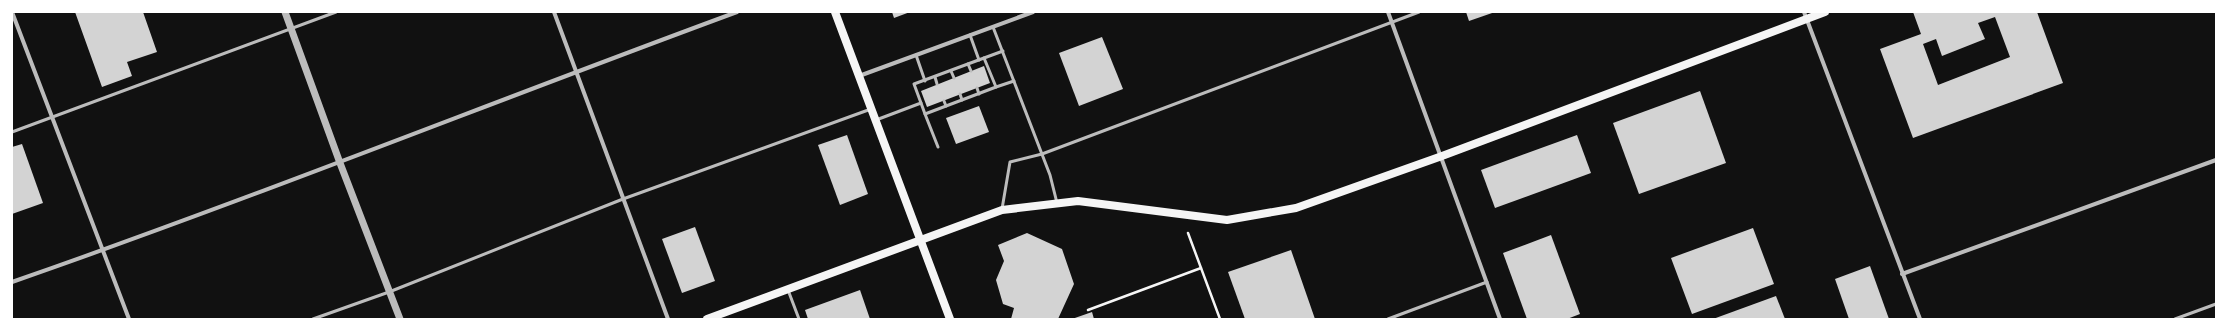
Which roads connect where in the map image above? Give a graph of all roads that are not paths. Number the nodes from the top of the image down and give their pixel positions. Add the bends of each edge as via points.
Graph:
1 (12, 12) edge
2 (285, 12) edge
3 (336, 12) edge
4 (554, 12) edge
5 (736, 12) edge
6 (835, 12) edge
7 (1034, 12) edge
8 (1388, 12) edge
9 (1419, 12) edge
10 (1825, 12) edge
11 (1806, 15) edge
12 (1391, 22) junction
13 (993, 27) junction
14 (291, 29) junction
15 (970, 36) junction
16 (1003, 51) junction
17 (916, 55) junction
18 (984, 58) junction
19 (979, 60) junction
20 (968, 64) junction
21 (576, 71) junction
22 (951, 71) junction
23 (971, 71) dead end
24 (859, 76) junction
25 (935, 77) junction
26 (954, 78) dead end
27 (925, 81) junction
28 (1014, 81) junction
29 (937, 84) dead end
30 (996, 87) junction
31 (977, 88) dead end
32 (960, 94) dead end
33 (979, 94) junction
34 (962, 100) junction
35 (944, 101) dead end
36 (921, 103) junction
37 (946, 106) junction
38 (872, 109) junction
39 (925, 114) junction
40 (53, 117) junction
41 (876, 120) junction
42 (12, 132) edge
43 (938, 146) dead end
44 (1042, 154) junction
45 (1442, 156) junction
46 (2216, 160) edge
47 (340, 163) junction
48 (623, 199) junction
49 (1057, 204) junction
50 (1002, 210) junction
51 (920, 239) junction
52 (104, 250) junction
53 (1902, 274) junction
54 (12, 282) edge
55 (1487, 282) junction
56 (788, 289) junction
57 (389, 292) junction
58 (2216, 304) edge
59 (129, 319) edge
60 (313, 319) edge
61 (400, 319) edge
62 (668, 319) edge
63 (707, 319) edge
64 (799, 319) edge
65 (950, 319) edge
66 (1388, 319) edge
67 (1500, 319) edge
68 (1920, 319) edge
69 (2175, 319) edge

1 - 40 street
2 - 14 street
3 - 14 lane
4 - 21 street
5 - 21 street
6 - 24 main road
7 - 13 street
8 - 12 street
9 - 12 lane
10 - 11 main road
11 - 45 main road
11 - 53 street
12 - 44 lane
12 - 45 street
13 - 15 street
13 - 16 lane
14 - 40 lane
14 - 47 street
15 - 17 street
15 - 19 lane
16 - 18 lane
16 - 28 lane
17 - 24 street
17 - 27 lane
18 - 19 lane
18 - 30 lane
19 - 20 lane
20 - 22 lane
20 - 23 lane
21 - 47 street
21 - 48 street
22 - 25 lane
22 - 26 lane
24 - 38 main road
25 - 27 lane
25 - 29 lane
27 - 36 lane via 914,84
28 - 30 lane
28 - 44 lane
30 - 33 lane
31 - 33 lane
32 - 34 lane
33 - 34 lane
34 - 37 lane
35 - 37 lane
36 - 39 lane
36 - 41 lane
37 - 39 lane
38 - 41 main road
38 - 48 lane
39 - 43 lane
40 - 42 lane
40 - 52 street
41 - 51 main road
44 - 49 lane
44 - 50 lane via 1010,162
45 - 49 main road via 1296,208 1227,220 1078,201
45 - 55 street
46 - 53 street
47 - 52 street
47 - 57 street
48 - 57 lane
48 - 62 street
49 - 50 main road
50 - 51 main road
51 - 56 main road
51 - 65 main road
52 - 54 street
52 - 59 street
53 - 68 street
55 - 66 lane
55 - 67 street
56 - 63 main road
56 - 64 lane
57 - 60 lane
57 - 61 street
58 - 69 lane

